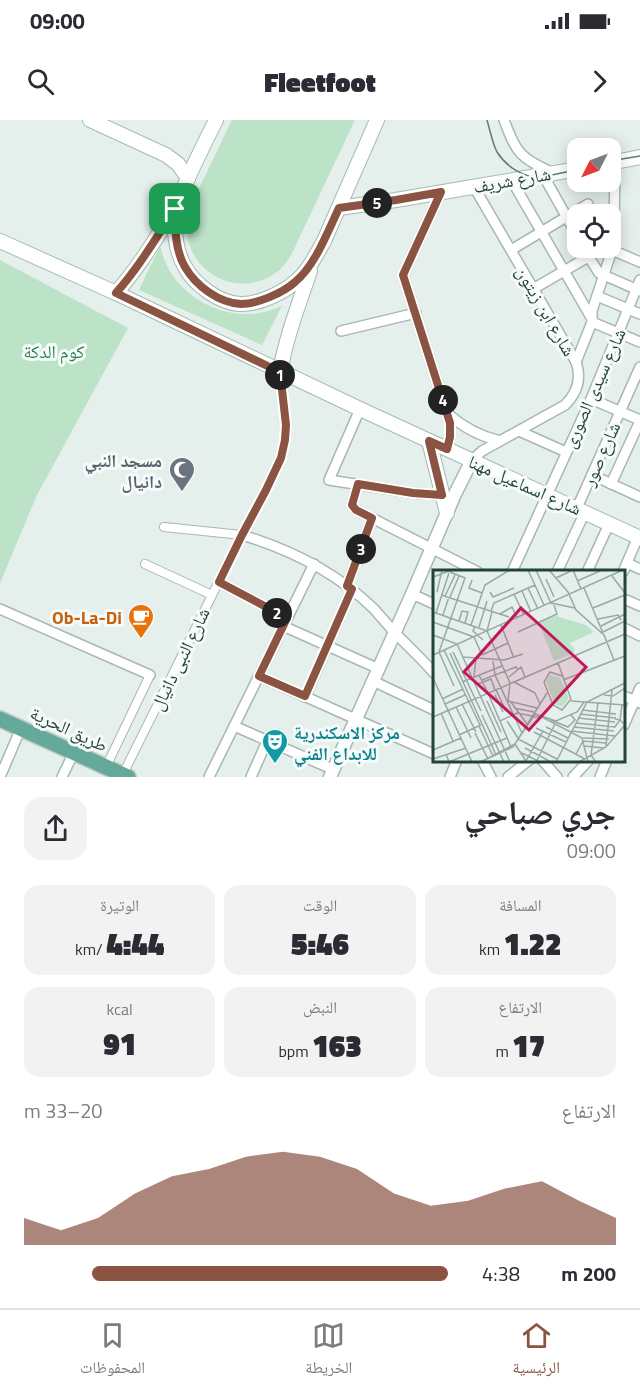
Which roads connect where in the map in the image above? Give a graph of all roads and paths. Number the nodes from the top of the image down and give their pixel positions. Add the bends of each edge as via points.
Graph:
1 (90, 120) edge
2 (216, 120) edge
3 (377, 120) edge
4 (504, 120) edge
5 (640, 157) edge
6 (621, 161) edge
7 (567, 171) edge
8 (548, 174) junction
9 (188, 178) junction
10 (512, 181) junction
11 (474, 187) junction
12 (441, 192) junction
13 (339, 208) junction
14 (175, 209) junction
15 (566, 217) joint
16 (542, 232) junction
17 (0, 240) edge
18 (511, 250) junction
19 (621, 254) edge
20 (586, 258) edge
21 (589, 258) edge
22 (610, 258) edge
23 (314, 259) junction
24 (640, 262) edge
25 (564, 271) junction
26 (604, 276) junction
27 (639, 287) edge
28 (533, 289) junction
29 (116, 293) junction
30 (597, 296) junction
31 (628, 309) junction
32 (416, 314) junction
33 (640, 314) edge
34 (593, 321) junction
35 (341, 331) dead end
36 (618, 333) junction
37 (640, 342) edge
38 (576, 362) junction
39 (640, 367) edge
40 (280, 372) junction
41 (579, 383) junction
42 (595, 389) junction
43 (591, 399) junction
44 (360, 410) junction
45 (620, 412) junction
46 (448, 414) junction
47 (640, 421) edge
48 (519, 431) junction
49 (429, 441) junction
50 (500, 441) junction
51 (447, 449) junction
52 (566, 452) junction
53 (472, 460) junction
54 (592, 475) junction
55 (358, 484) junction
56 (611, 484) junction
57 (442, 495) junction
58 (546, 495) junction
59 (640, 497) edge
60 (581, 510) junction
61 (447, 513) junction
62 (372, 518) junction
63 (609, 524) junction
64 (164, 527) dead end
65 (638, 534) edge
66 (242, 535) junction
67 (432, 548) junction
68 (458, 561) junction
69 (145, 564) dead end
70 (314, 564) junction
71 (625, 568) edge
72 (640, 569) edge
73 (455, 570) edge
74 (474, 570) edge
75 (513, 570) edge
76 (558, 570) edge
77 (588, 570) edge
78 (219, 582) junction
79 (349, 588) junction
80 (412, 594) junction
81 (212, 595) junction
82 (625, 599) edge
83 (433, 603) edge
84 (640, 606) edge
85 (0, 609) edge
86 (285, 622) junction
87 (625, 628) edge
88 (395, 632) junction
89 (640, 636) edge
90 (327, 646) junction
91 (379, 669) junction
92 (433, 670) edge
93 (150, 675) joint
94 (259, 676) junction
95 (374, 681) junction
96 (640, 688) edge
97 (305, 696) junction
98 (637, 702) edge
99 (433, 709) edge
100 (0, 719) edge
101 (356, 719) junction
102 (625, 722) edge
103 (234, 726) junction
104 (21, 728) junction
105 (267, 741) junction
106 (74, 752) junction
107 (433, 753) edge
108 (455, 762) edge
109 (483, 762) edge
110 (527, 762) edge
111 (544, 762) edge
112 (587, 762) edge
113 (606, 762) edge
114 (106, 767) junction
115 (332, 774) edge
116 (124, 776) edge
117 (0, 777) edge
118 (62, 777) edge
119 (209, 777) edge
120 (251, 777) edge
121 (450, 777) edge
122 (491, 777) edge
123 (508, 777) edge
124 (557, 777) edge
125 (573, 777) edge
126 (600, 777) edge

1 - 9 main road via 166,155
2 - 9 main road
3 - 13 main road
4 - 8 street via 519,153
5 - 6 main road
7 - 8 main road, شارع شريف
8 - 10 main road, شارع شريف
8 - 15 street
9 - 14 main road
10 - 11 main road, شارع شريف
10 - 16 street
11 - 12 main road, شارع شريف
11 - 18 street, شارع ابن زيتون
12 - 13 main road, شارع شريف
12 - 32 street via 403,275
13 - 23 main road
14 - 23 main road via 184,266 208,292 224,300 241,304 277,295 297,281
14 - 29 main road via 149,252
15 - 16 street
16 - 18 street
16 - 25 street
17 - 29 main road, شارع اسماعيل مهنا
18 - 28 street, شارع ابن زيتون
19 - 24 street
20 - 25 street
21 - 26 street
22 - 26 street
23 - 40 main road
25 - 28 street
25 - 34 street
26 - 27 street
26 - 30 street
27 - 31 street, شارع سيدى الصورى
28 - 38 street, شارع ابن زيتون
29 - 40 main road, شارع اسماعيل مهنا
30 - 31 street
30 - 34 street
31 - 33 street
31 - 36 street, شارع سيدى الصورى
32 - 35 street
32 - 46 street
34 - 36 street
34 - 38 street
36 - 37 street
36 - 42 street, شارع سيدى الصورى
38 - 41 street, شارع ابن زيتون
39 - 45 street, شارع صور
40 - 44 main road, شارع اسماعيل مهنا
40 - 66 street, شارع النبى دانيال via 286,425 281,458
41 - 42 street
41 - 48 street via 565,405
42 - 43 street, شارع سيدى الصورى
43 - 45 street
43 - 52 street, شارع سيدى الصورى
44 - 49 main road, شارع اسماعيل مهنا
44 - 55 street via 329,480
45 - 47 street
45 - 54 street, شارع صور
46 - 50 street via 472,432
46 - 51 street
47 - 56 street
48 - 50 street
48 - 52 street
49 - 51 main road, شارع اسماعيل مهنا
49 - 57 main road
50 - 53 street
51 - 53 main road, شارع اسماعيل مهنا
52 - 58 street, شارع سيدى الصورى
53 - 58 main road, شارع اسماعيل مهنا
53 - 61 street
54 - 56 street
54 - 60 street, شارع صور
55 - 57 street
55 - 62 street via 352,505
56 - 59 street
57 - 61 main road
58 - 60 main road, شارع اسماعيل مهنا
58 - 75 street, شارع سيدى الصورى
60 - 63 main road, شارع اسماعيل مهنا
60 - 76 street, شارع صور
61 - 67 street
62 - 67 street
62 - 79 street
63 - 65 main road, شارع اسماعيل مهنا
63 - 77 street
64 - 66 street
65 - 71 street
66 - 70 street
66 - 78 street, شارع النبى دانيال
67 - 68 street
67 - 80 street
68 - 73 street
68 - 74 street
69 - 81 street
70 - 79 street
70 - 86 street
71 - 72 street
78 - 81 street, شارع النبى دانيال
78 - 86 street
79 - 88 street
79 - 90 street
80 - 83 street
80 - 88 street
81 - 116 street, شارع النبى دانيال
82 - 84 street
85 - 93 street
86 - 90 street
86 - 94 street
87 - 89 street
88 - 91 street
88 - 92 street
90 - 91 street
90 - 97 street
91 - 95 street
93 - 114 street
94 - 97 street
94 - 103 street
95 - 99 street
95 - 101 street
96 - 98 street
97 - 101 street
98 - 102 street
100 - 104 main road, طريق الحرية
101 - 107 street
101 - 115 street
103 - 105 street
103 - 119 street
104 - 106 main road, طريق الحرية
104 - 117 street
105 - 115 street
105 - 120 street
106 - 114 main road, طريق الحرية
106 - 118 street
108 - 121 street
109 - 122 street
110 - 123 street
111 - 124 street
112 - 125 street
113 - 126 street
114 - 116 main road, طريق الحرية

